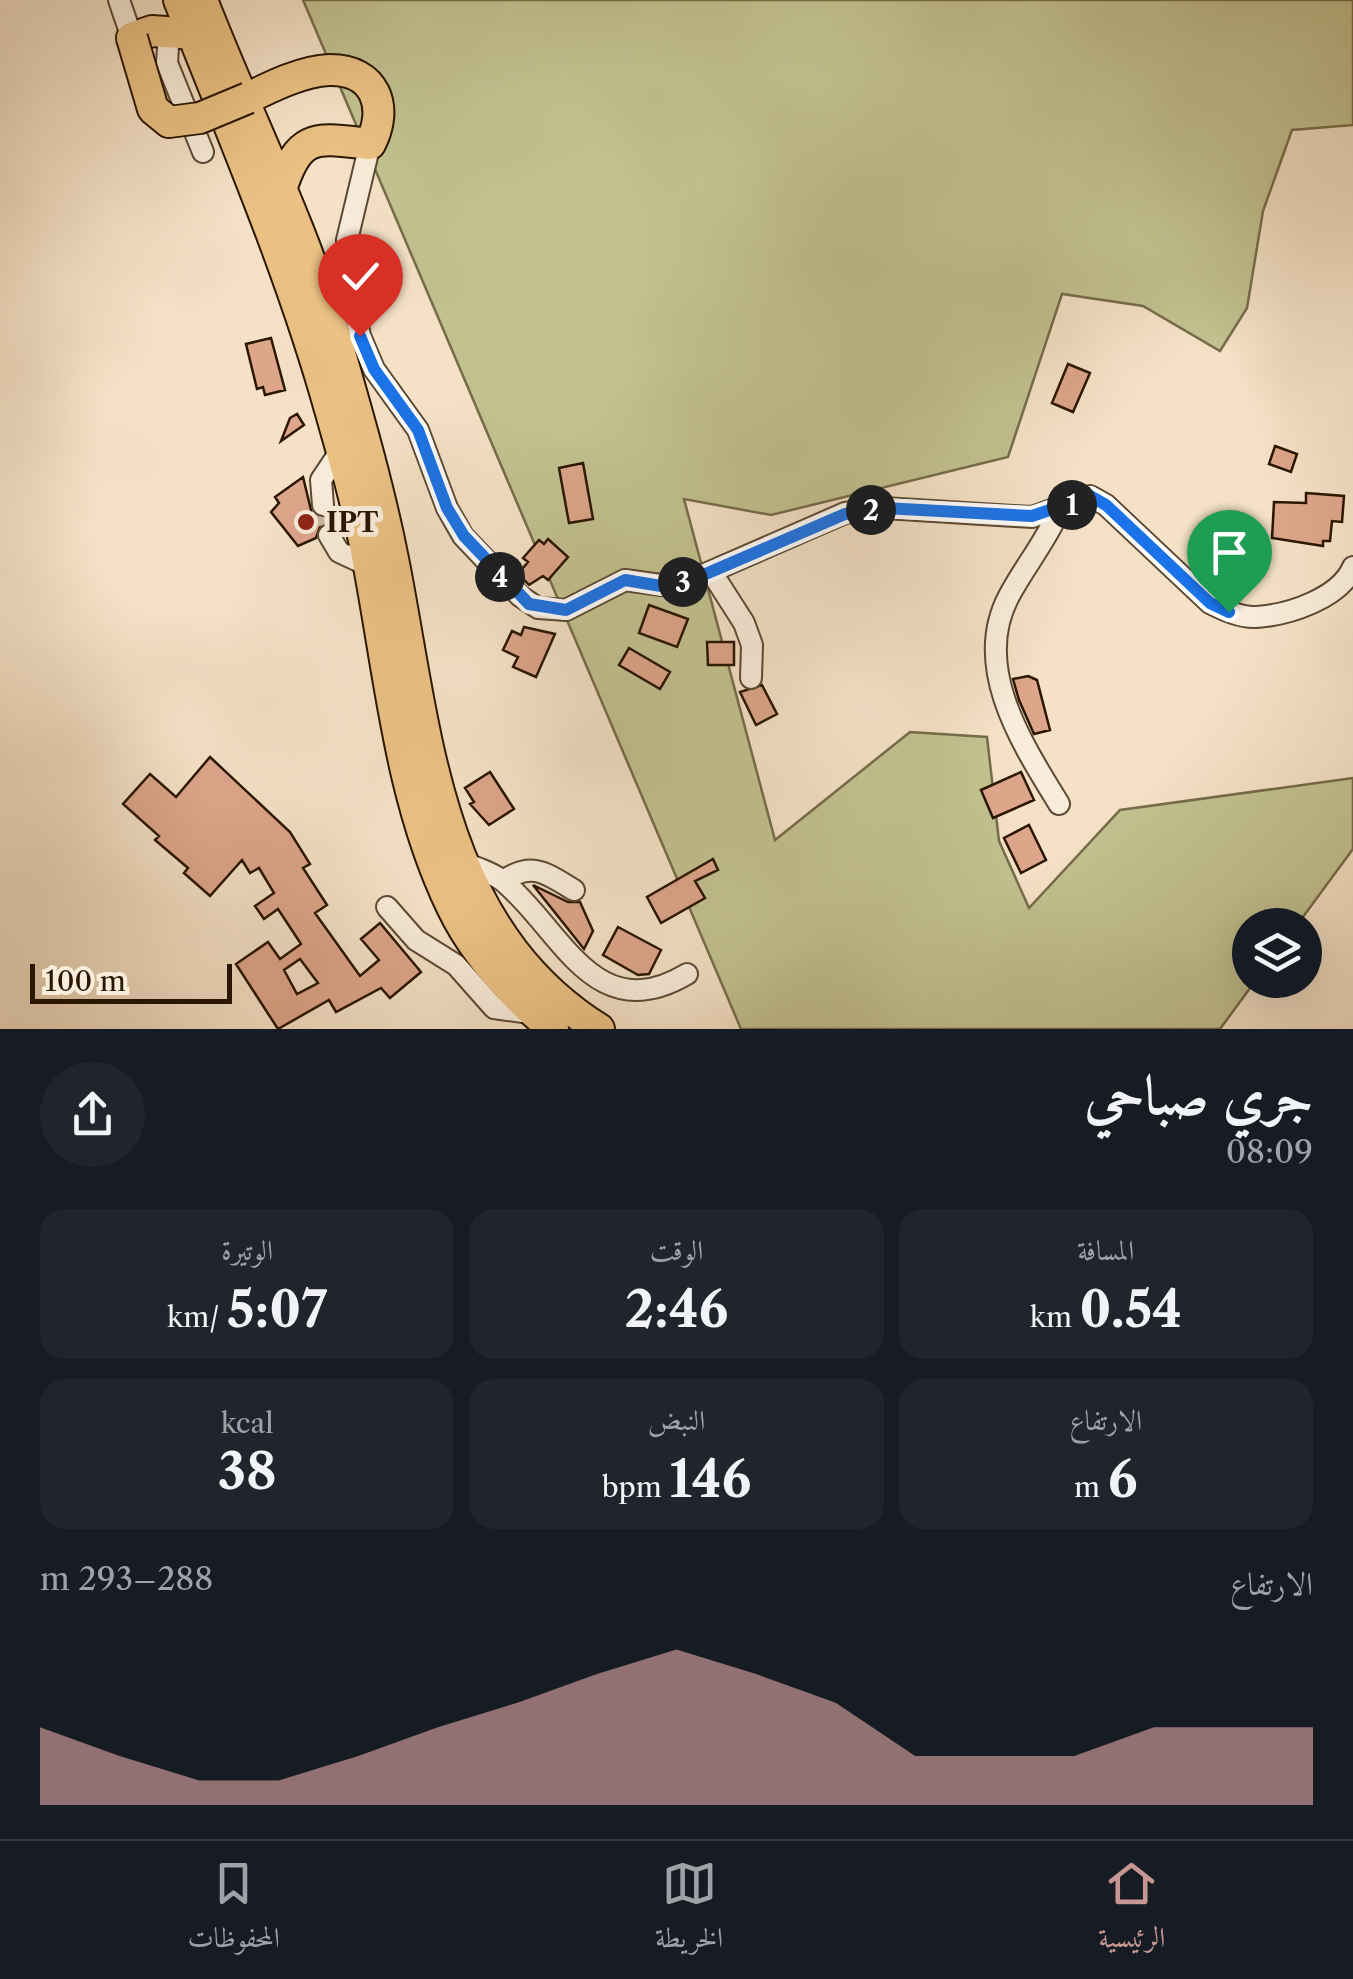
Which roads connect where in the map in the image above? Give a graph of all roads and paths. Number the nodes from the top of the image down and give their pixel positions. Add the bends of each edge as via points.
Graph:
1 (120, 0) edge
2 (180, 0) edge
3 (202, 0) edge
4 (225, 0) edge
5 (162, 34) junction
6 (254, 95) junction
7 (370, 144) junction
8 (202, 152) dead end
9 (281, 190) junction
10 (341, 450) junction
11 (323, 505) tunnel mouth
12 (1060, 509) junction
13 (329, 535) tunnel mouth
14 (369, 566) junction
15 (1353, 566) edge
16 (712, 573) junction
17 (751, 678) dead end
18 (1060, 804) dead end
19 (459, 861) junction
20 (503, 882) junction
21 (574, 890) dead end
22 (387, 907) dead end
23 (688, 974) dead end
24 (544, 1022) edge
25 (599, 1029) edge

1 - 5 street
2 - 5 highway
3 - 9 highway
4 - 6 highway
5 - 6 highway, bridge via 153,108 169,122 200,118
5 - 8 street
5 - 10 highway via 300,315
6 - 7 highway via 326,70 354,74 380,102 379,128
7 - 9 highway via 330,140 302,146
7 - 16 street via 348,240 360,336 374,369 418,430 464,536 520,596 553,611 625,580 670,585
9 - 19 highway via 314,266 386,524 439,797
10 - 11 street via 321,480
10 - 14 highway
12 - 15 street via 1096,497 1210,603 1254,618 1318,600 1343,584
12 - 16 street via 1005,518 884,508 845,514
12 - 18 street via 1009,594 995,632 1008,710 1024,750
13 - 14 street via 339,552
14 - 24 highway via 424,839 453,910 495,970
16 - 17 street via 752,645
19 - 20 street
19 - 25 highway via 495,927 540,981
20 - 21 street via 537,868
20 - 23 street via 574,970 604,996 645,1001
22 - 24 street via 416,940 456,964 494,1008

